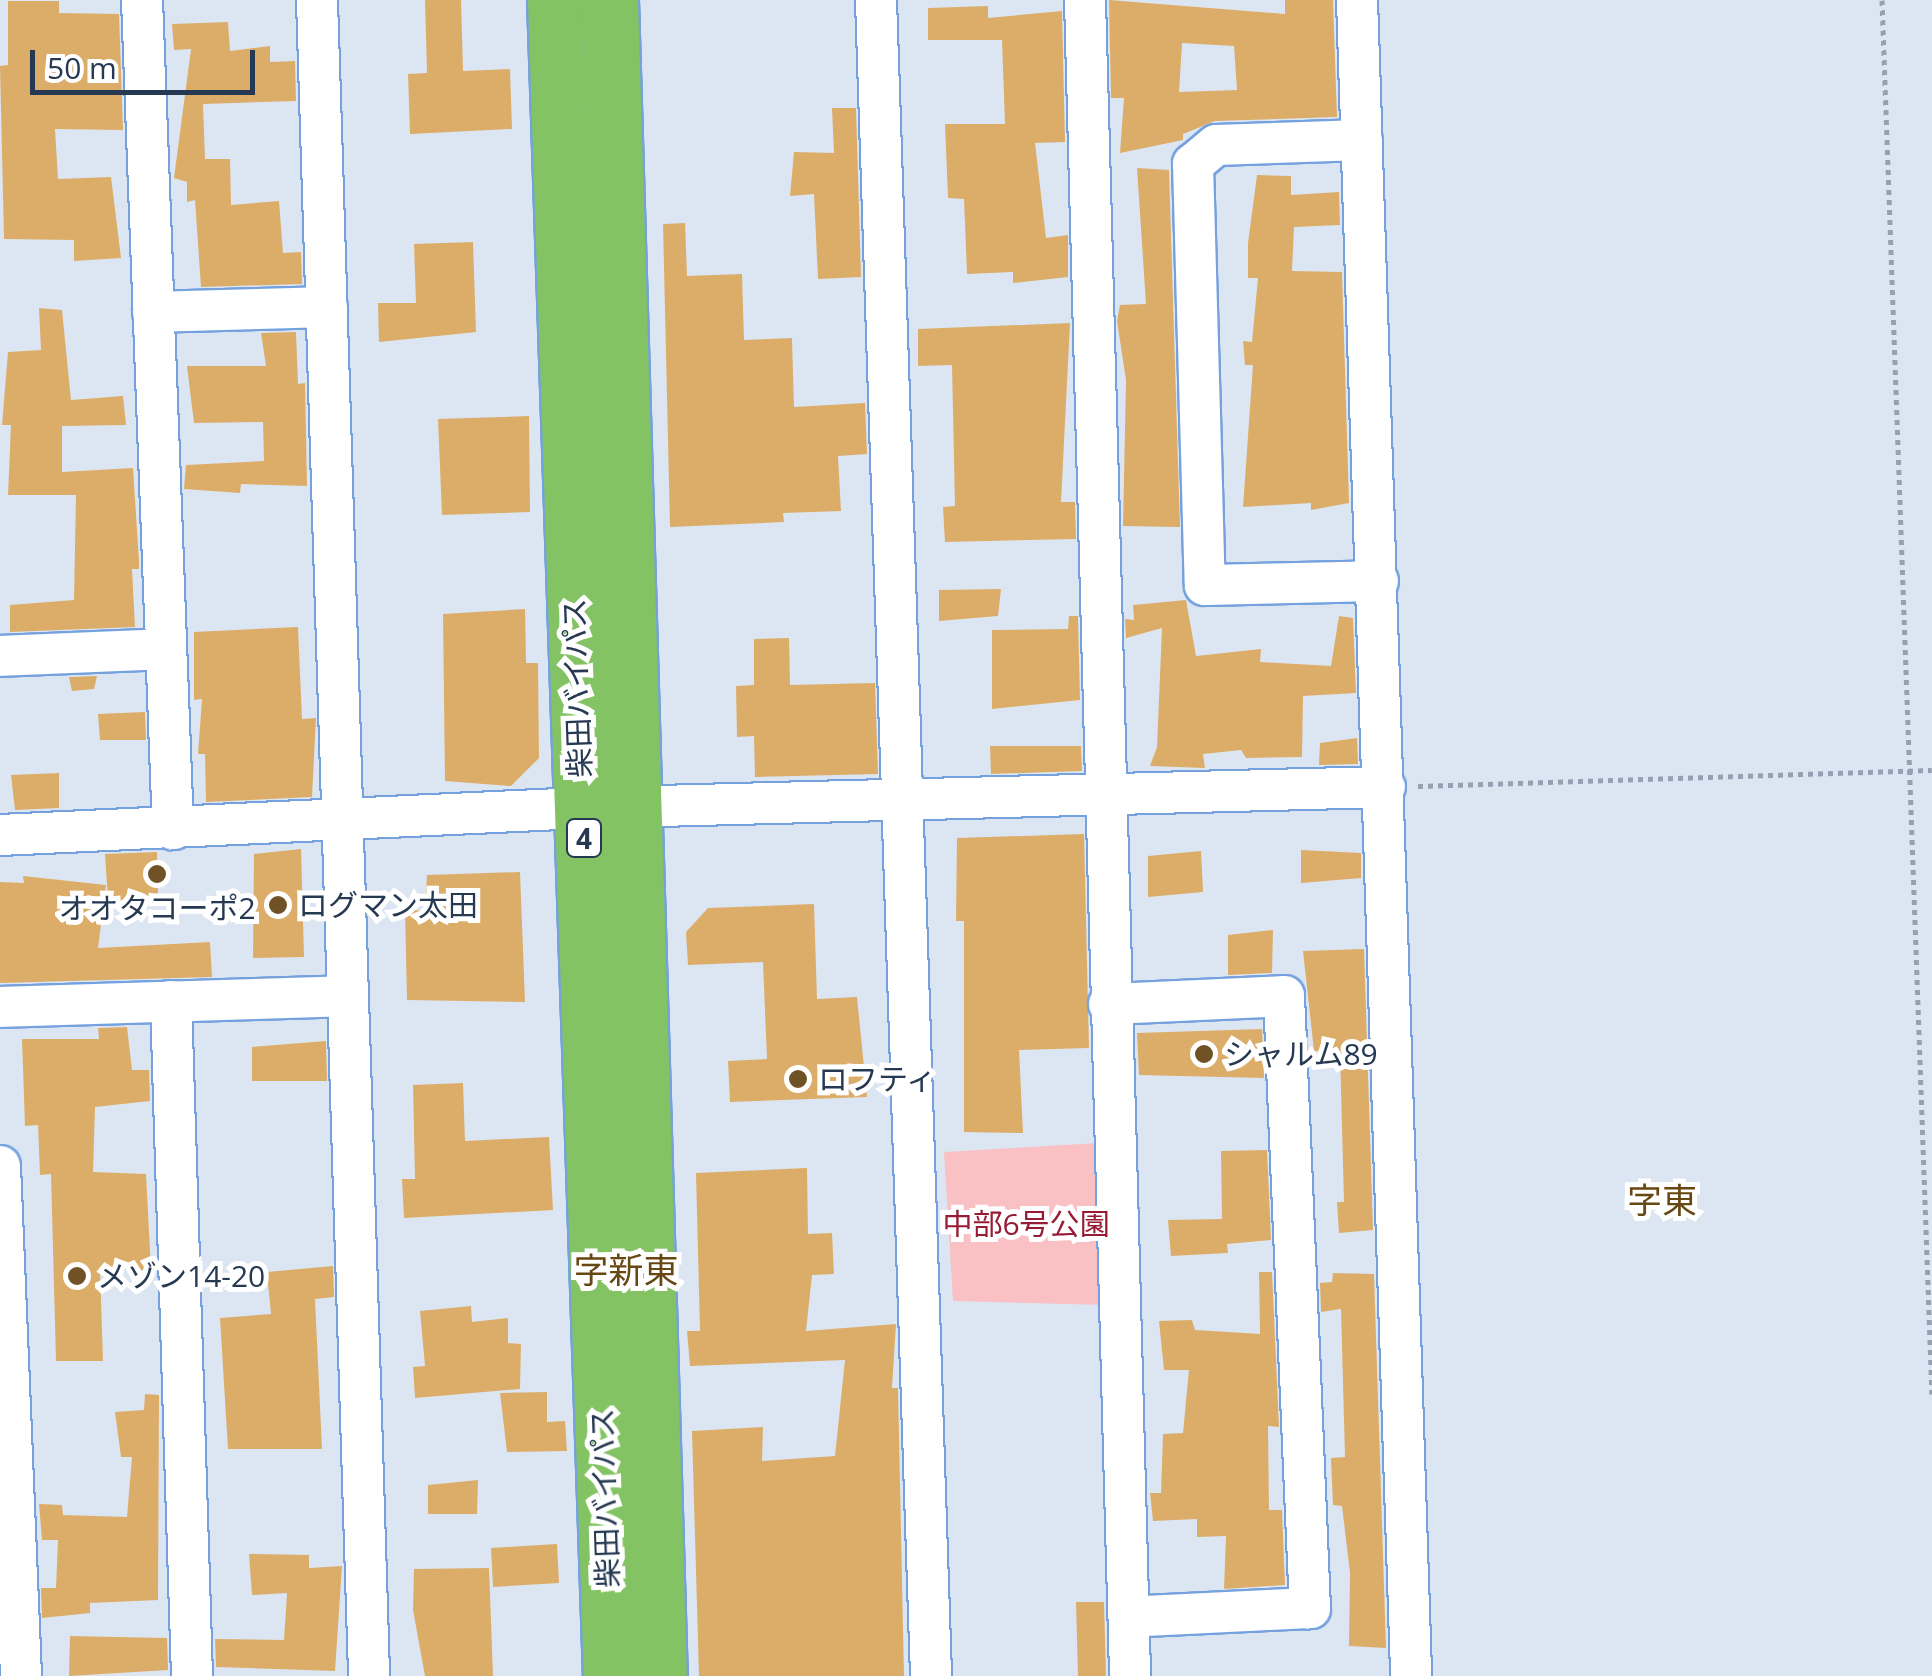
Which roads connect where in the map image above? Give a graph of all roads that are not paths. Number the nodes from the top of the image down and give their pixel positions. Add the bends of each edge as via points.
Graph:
1 (142, 0) edge
2 (318, 0) edge
3 (555, 0) edge
4 (610, 0) edge
5 (876, 0) edge
6 (1085, 0) edge
7 (1357, 0) edge
8 (1362, 140) junction
9 (327, 306) junction
10 (154, 312) junction
11 (1378, 581) junction
12 (166, 648) junction
13 (0, 656) edge
14 (1385, 787) junction
15 (1110, 793) junction
16 (904, 800) junction
17 (608, 807) junction
18 (346, 823) junction
19 (173, 829) junction
20 (0, 835) edge
21 (348, 996) junction
22 (172, 1001) junction
23 (1109, 1004) junction
24 (0, 1007) edge
25 (0, 1166) edge
26 (1129, 1617) junction
27 (21, 1676) edge
28 (192, 1676) edge
29 (369, 1676) edge
30 (612, 1676) edge
31 (659, 1676) edge
32 (931, 1676) edge
33 (1130, 1676) edge
34 (1411, 1676) edge

1 - 10 street
2 - 9 street
3 - 17 highway, 柴田バイパス / 4
4 - 17 highway, 柴田バイパス / 4
5 - 16 street
6 - 15 street
7 - 8 street
8 - 11 street
8 - 11 street via 1216,145 1193,164 1205,585
9 - 10 street
9 - 18 street
10 - 12 street
11 - 14 street
12 - 13 street
12 - 19 street
14 - 15 street
14 - 34 street
15 - 16 street
15 - 23 street
16 - 17 street
16 - 32 street
17 - 18 street
17 - 30 highway, 柴田バイパス / 4
17 - 31 highway, 柴田バイパス / 4
18 - 19 street
18 - 21 street
19 - 20 street
21 - 22 street
21 - 29 street
22 - 24 street
22 - 28 street
23 - 26 street
23 - 26 street via 1284,996 1310,1608
25 - 27 street
26 - 33 street

